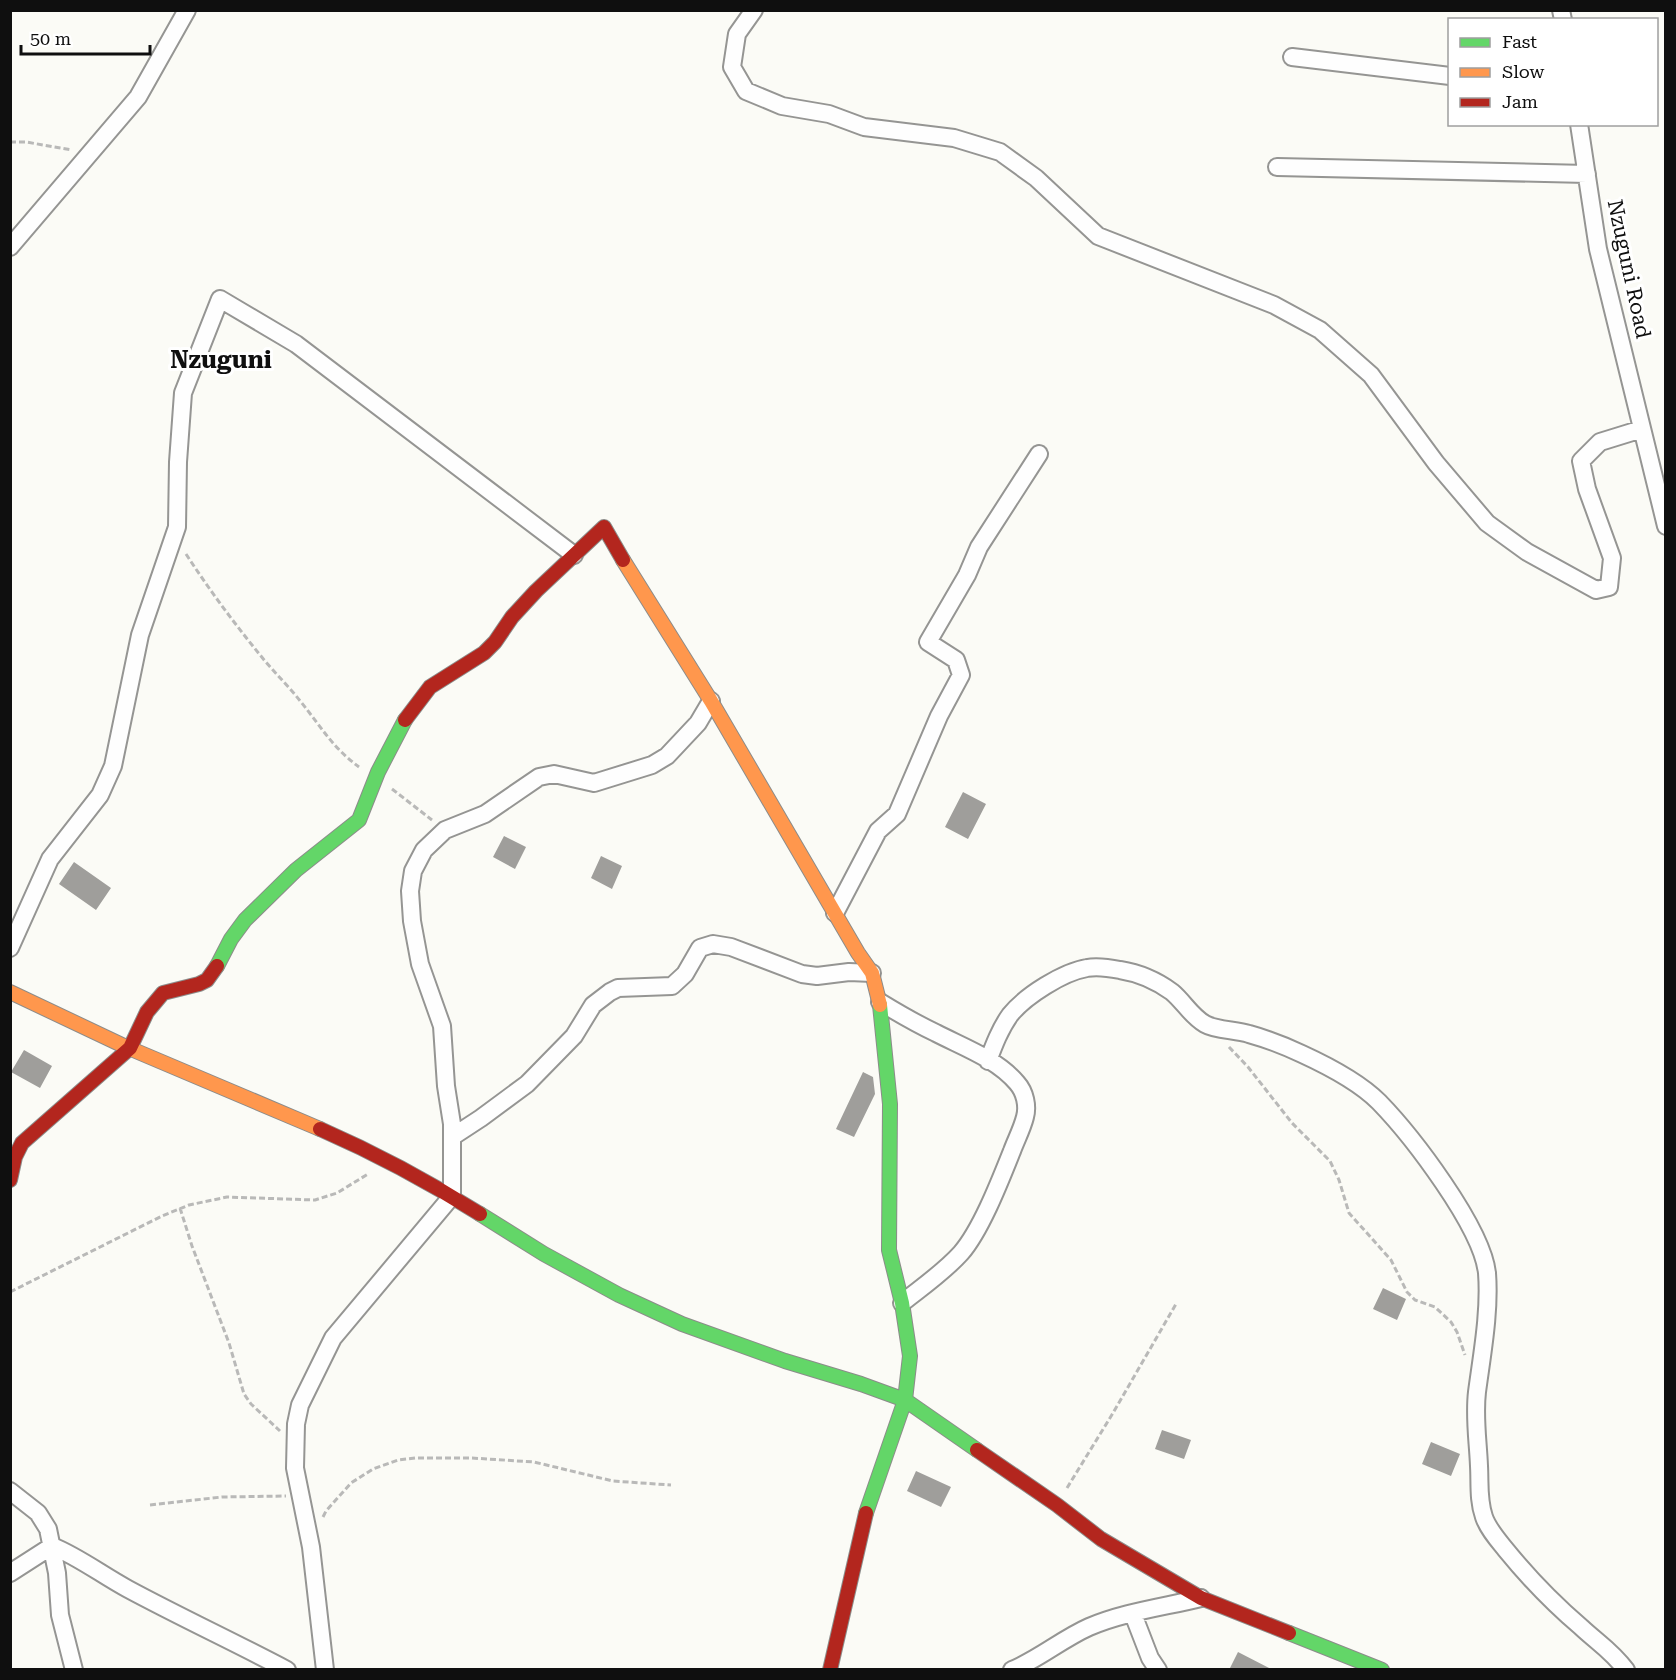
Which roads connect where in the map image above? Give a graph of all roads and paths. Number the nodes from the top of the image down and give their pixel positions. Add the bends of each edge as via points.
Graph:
1 (187, 10) edge
2 (754, 10) edge
3 (1292, 57) dead end
4 (1448, 76) edge
5 (1579, 126) edge
6 (10, 142) edge
7 (91, 154) junction
8 (1277, 167) dead end
9 (1587, 174) junction
10 (10, 247) edge
11 (1642, 429) junction
12 (1039, 454) dead end
13 (1665, 526) edge
14 (174, 537) junction
15 (574, 555) junction
16 (711, 701) junction
17 (376, 778) junction
18 (445, 830) junction
19 (835, 913) junction
20 (10, 948) edge
21 (872, 973) junction
22 (10, 992) edge
23 (880, 1002) junction
24 (1209, 1026) junction
25 (130, 1048) junction
26 (988, 1061) junction
27 (452, 1137) junction
28 (389, 1163) junction
29 (10, 1180) edge
30 (452, 1196) junction
31 (180, 1208) junction
32 (10, 1292) edge
33 (902, 1303) junction
34 (1176, 1304) dead end
35 (1466, 1363) dead end
36 (905, 1400) junction
37 (294, 1449) junction
38 (671, 1485) dead end
39 (10, 1491) edge
40 (301, 1496) junction
41 (1057, 1505) junction
42 (150, 1506) dead end
43 (322, 1520) dead end
44 (52, 1546) junction
45 (10, 1573) edge
46 (1201, 1598) junction
47 (1133, 1614) junction
48 (74, 1670) edge
49 (287, 1670) edge
50 (325, 1670) edge
51 (830, 1670) edge
52 (1012, 1670) edge
53 (1158, 1670) edge
54 (1382, 1670) edge
55 (1626, 1670) edge

1 - 7 street via 138,97
2 - 11 street via 737,34 732,67 746,91 782,106 829,114 864,127 954,138 1000,152 1036,178 1098,236 1274,305 1320,330 1371,375 1436,463 1487,523 1527,552 1596,590 1609,587 1612,558 1581,461 1600,442
3 - 4 street
5 - 9 street, Nzuguni Road
6 - 7 path
7 - 10 street
8 - 9 street
9 - 11 street, Nzuguni Road via 1598,249
11 - 13 street, Nzuguni Road
12 - 19 street via 979,547 928,642 956,660 961,675 897,814 878,831
14 - 15 street via 179,518 183,393 220,299 296,344
14 - 17 path via 333,745
14 - 20 street via 140,635 113,766 100,795 50,859
15 - 16 street via 604,527
15 - 17 street via 521,606 484,653 430,687 400,728
16 - 18 street via 698,723 667,756 652,765 594,783 548,775 528,784 486,814
16 - 19 street
17 - 18 path
17 - 25 street via 358,820 296,870 245,920 214,974 207,980 163,993 147,1012
18 - 27 street via 424,850 413,871 410,891 420,964 441,1026
19 - 21 street
21 - 23 street
21 - 27 street via 802,974 731,947 713,944 700,948 685,974 672,986 618,988 610,992 593,1005 574,1036 527,1084
22 - 25 street
23 - 26 street
23 - 33 street via 890,1104 889,1250
24 - 26 street via 1150,979 1134,972 1088,967 1060,977 1020,1005 996,1039
24 - 35 path via 1330,1161 1349,1213 1391,1260 1407,1292 1415,1300 1435,1307 1451,1322
24 - 55 street via 1274,1042 1359,1086 1378,1101 1417,1148 1460,1209 1486,1264 1483,1359 1477,1394 1479,1496 1484,1518 1522,1570 1609,1649
25 - 28 street via 347,1141
25 - 29 street via 22,1143
26 - 33 street via 1017,1083 1024,1096 1025,1116 991,1200 963,1251
27 - 30 street
28 - 30 street
28 - 31 path via 315,1200 227,1197
30 - 36 street via 544,1254 672,1320
30 - 37 street via 333,1338 300,1405
31 - 32 path
31 - 37 path via 230,1343 244,1394
33 - 36 street via 910,1356
34 - 41 path
36 - 41 street
36 - 51 street via 862,1525
37 - 40 street
38 - 43 path via 613,1481 534,1462 416,1458 373,1469 351,1483
39 - 44 street via 44,1521
40 - 42 path via 222,1497
40 - 50 street via 311,1546
41 - 46 street via 1101,1539
44 - 45 street
44 - 48 street via 60,1615
44 - 49 street
46 - 47 street
46 - 54 street
47 - 52 street via 1089,1627
47 - 53 street

